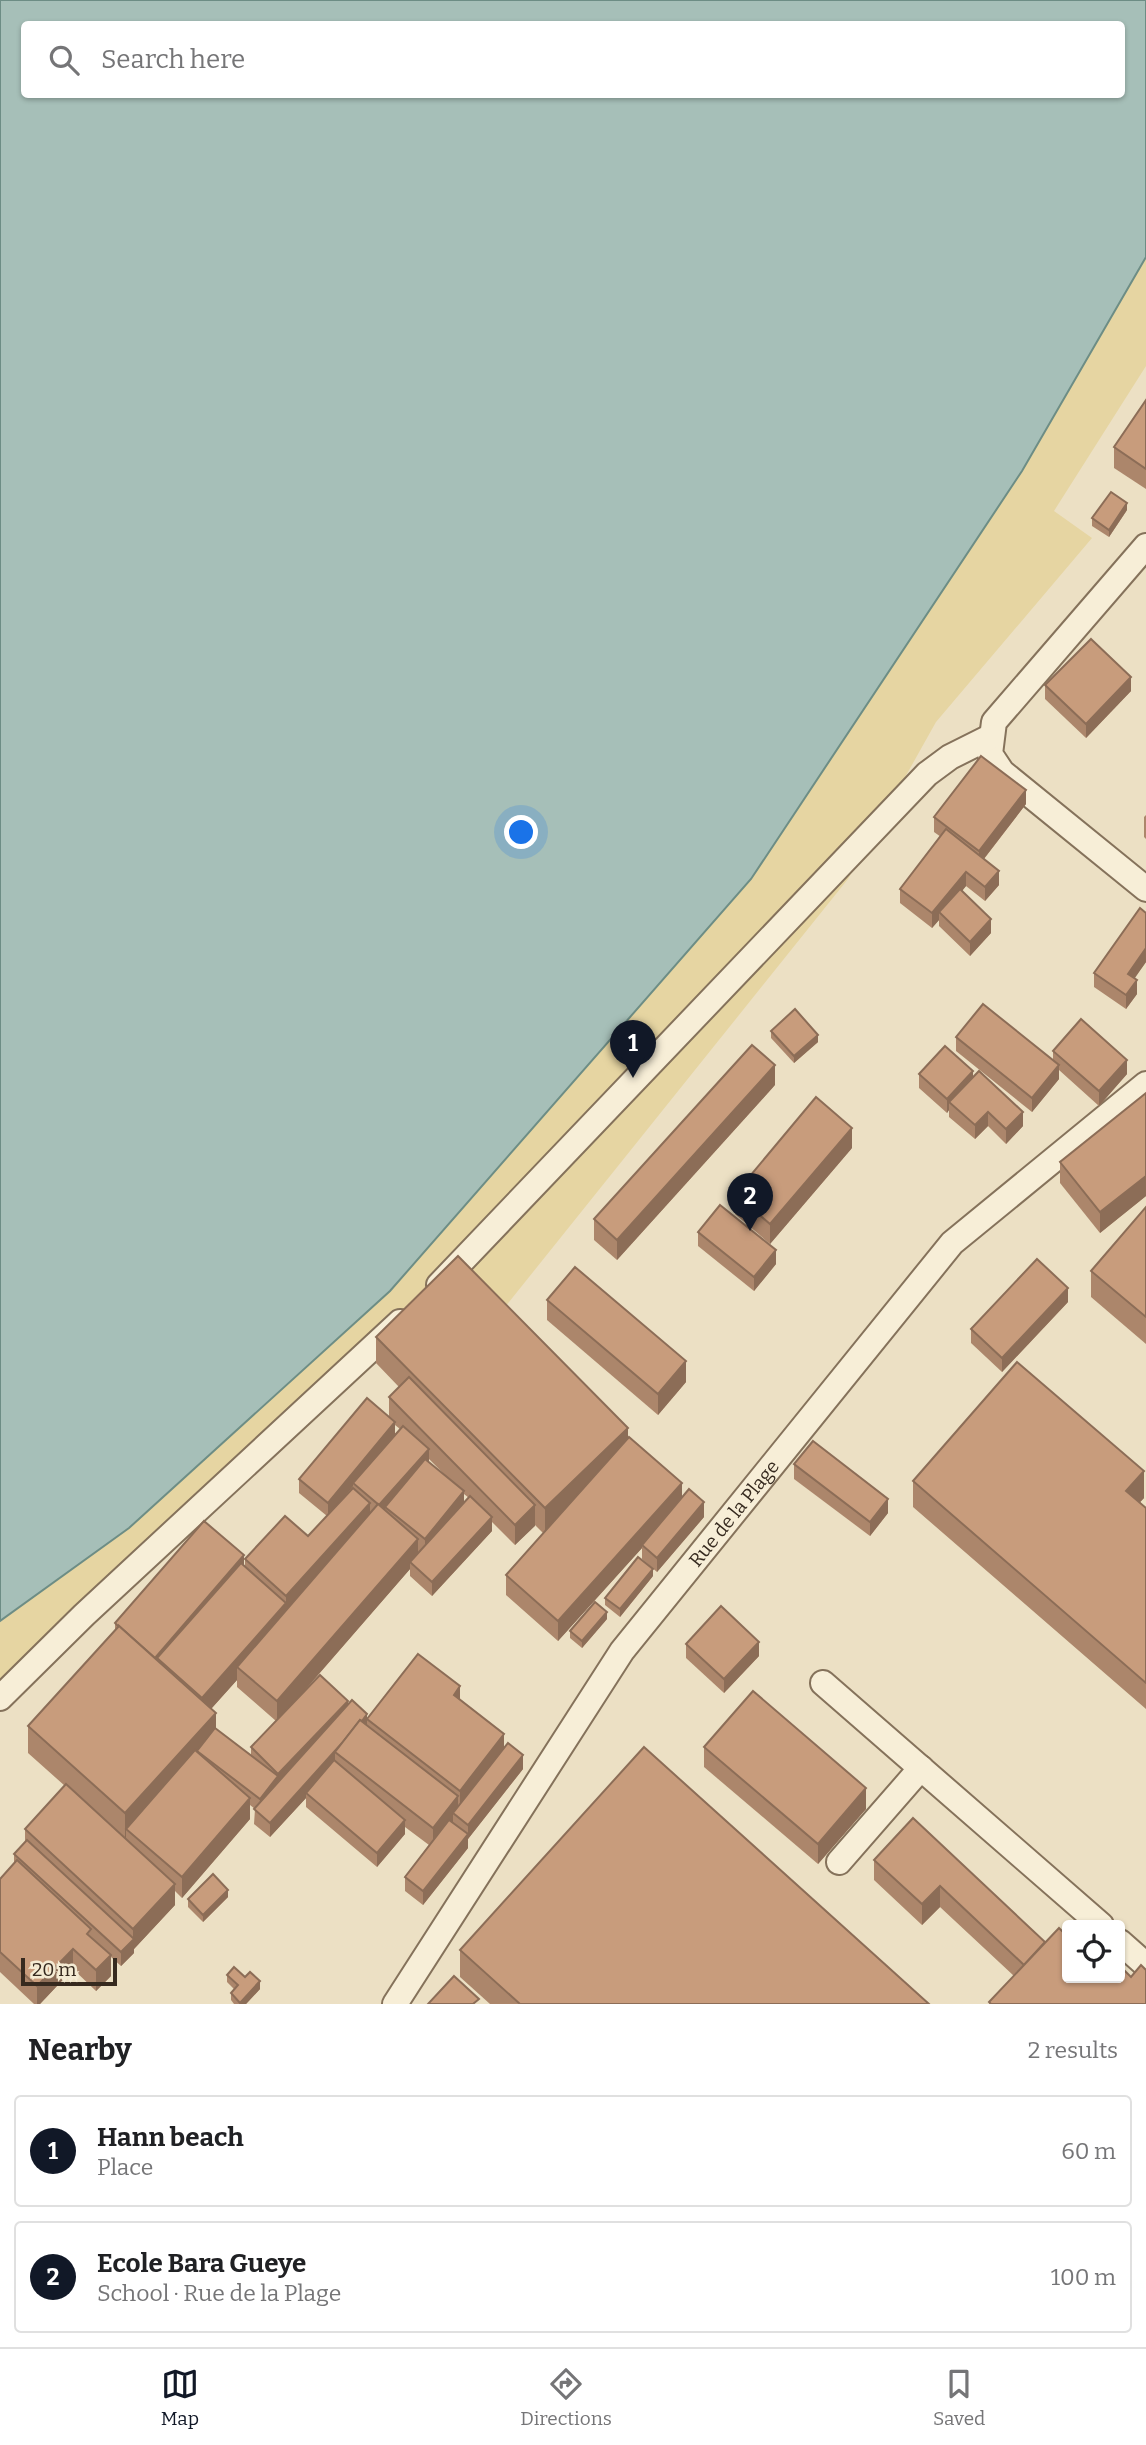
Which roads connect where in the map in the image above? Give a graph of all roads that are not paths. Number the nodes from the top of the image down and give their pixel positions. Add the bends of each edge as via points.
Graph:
1 (1146, 546) edge
2 (990, 737) junction
3 (1146, 889) edge
4 (1146, 1084) edge
5 (823, 1683) dead end
6 (0, 1698) edge
7 (921, 1768) junction
8 (839, 1862) dead end
9 (1095, 1920) edge
10 (1125, 1946) edge
11 (1146, 1965) edge
12 (395, 2004) edge

1 - 2 street via 994,722
2 - 3 street via 990,754 1002,772
2 - 6 street via 927,774 462,1264
4 - 12 street, Rue de la Plage via 952,1243 622,1651
5 - 7 street
7 - 8 street
7 - 9 street
10 - 11 street

